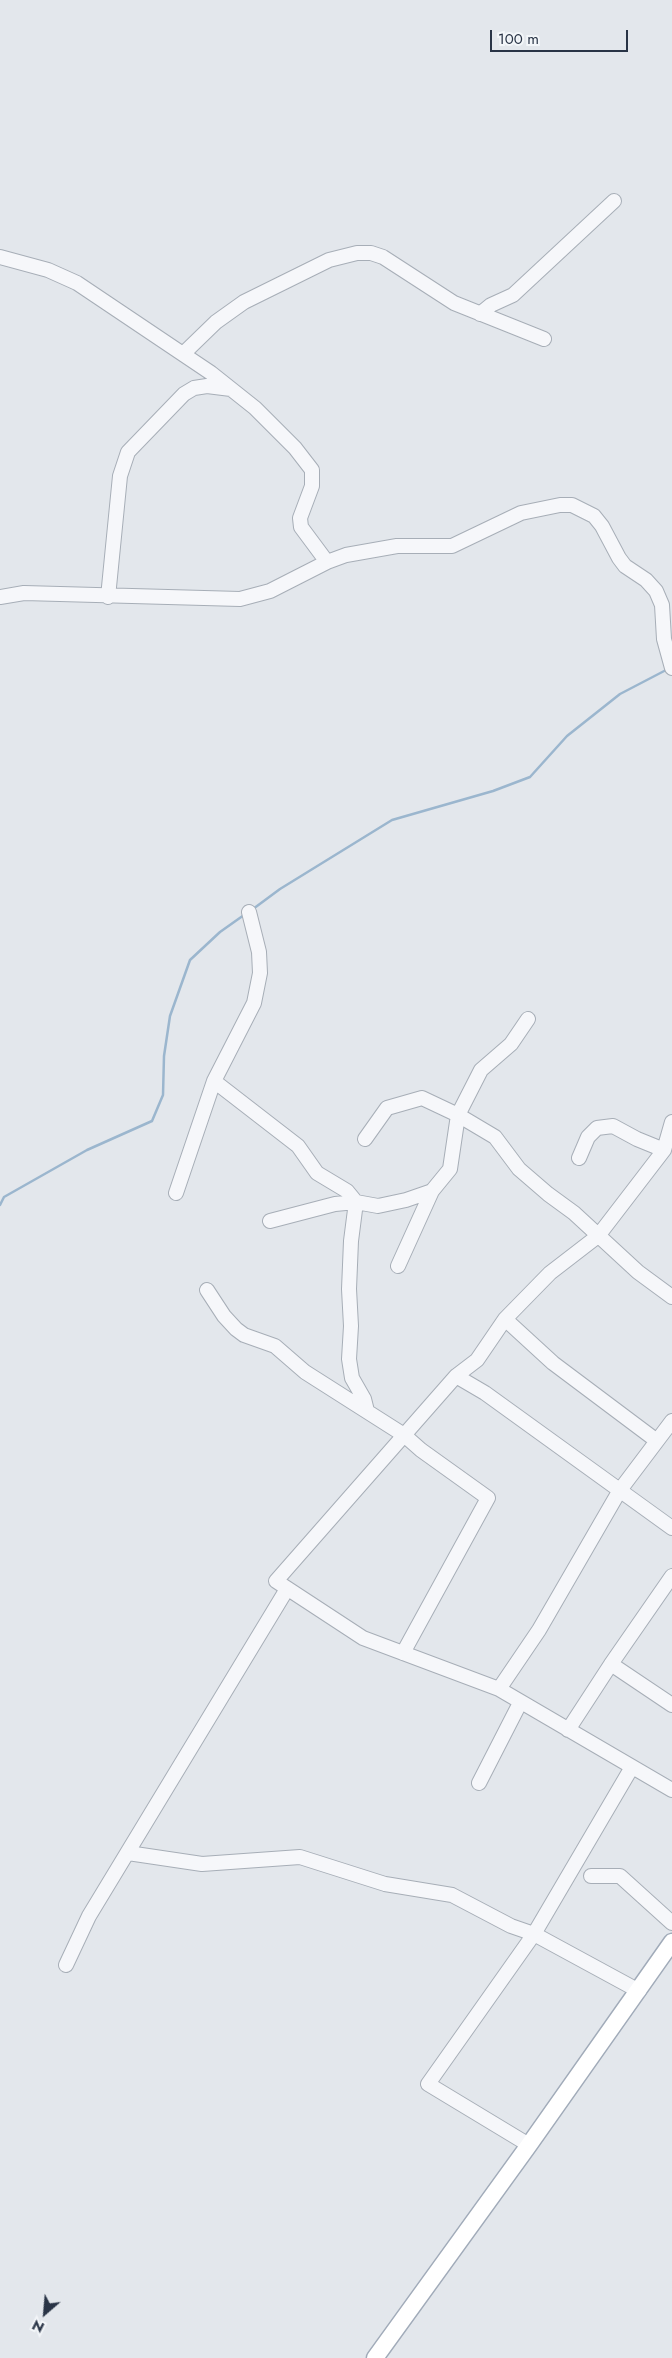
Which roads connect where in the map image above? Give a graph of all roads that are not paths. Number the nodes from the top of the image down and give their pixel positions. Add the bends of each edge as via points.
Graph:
1 (614, 201) dead end
2 (0, 257) edge
3 (480, 314) junction
4 (544, 339) dead end
5 (184, 354) junction
6 (234, 390) junction
7 (327, 562) junction
8 (0, 596) edge
9 (108, 596) junction
10 (672, 668) edge
11 (249, 912) dead end
12 (528, 1020) dead end
13 (214, 1081) junction
14 (458, 1115) junction
15 (672, 1122) edge
16 (364, 1139) dead end
17 (664, 1150) junction
18 (579, 1158) dead end
19 (432, 1191) junction
20 (176, 1193) dead end
21 (356, 1202) junction
22 (270, 1221) dead end
23 (598, 1236) junction
24 (398, 1266) dead end
25 (207, 1290) dead end
26 (672, 1297) edge
27 (505, 1319) junction
28 (456, 1376) junction
29 (367, 1411) junction
30 (672, 1421) edge
31 (404, 1435) junction
32 (657, 1441) junction
33 (620, 1490) junction
34 (672, 1528) edge
35 (672, 1576) edge
36 (287, 1590) junction
37 (403, 1653) junction
38 (611, 1664) junction
39 (498, 1689) junction
40 (520, 1702) junction
41 (672, 1705) edge
42 (568, 1730) junction
43 (632, 1767) junction
44 (479, 1783) dead end
45 (672, 1790) edge
46 (128, 1853) junction
47 (592, 1876) dead end
48 (672, 1923) edge
49 (534, 1934) junction
50 (672, 1942) edge
51 (66, 1965) dead end
52 (638, 1991) junction
53 (530, 2145) junction
54 (375, 2358) edge

1 - 3 street via 513,296 491,305
2 - 5 street via 48,270 78,283
3 - 4 street
3 - 5 street via 454,303 383,257 357,253 329,260 244,302 216,322
5 - 6 street
6 - 7 street via 275,427 312,470 312,486 300,518 306,536
6 - 9 street via 206,386 194,388 184,394 128,452 120,476
7 - 9 street via 270,591 240,599
7 - 10 street via 365,550 397,546 452,546 521,513 560,504 572,506 594,516 618,558 656,591 662,605 664,639
8 - 9 street via 24,593
11 - 13 street via 259,952 260,973 254,1003
12 - 14 street via 512,1044 481,1070
13 - 20 street
13 - 21 street via 298,1146 316,1173 347,1191
14 - 16 street via 422,1098 387,1108
14 - 19 street via 450,1169
14 - 23 street via 495,1137 519,1169
15 - 17 street
17 - 18 street via 613,1126 597,1128 588,1137
17 - 23 street
19 - 21 street via 378,1206
19 - 24 street
21 - 22 street via 335,1204
21 - 29 street via 351,1241 349,1359 352,1378
23 - 26 street
23 - 27 street via 550,1273
25 - 29 street via 236,1329 275,1346 305,1372
27 - 28 street via 477,1360
27 - 32 street via 553,1363
28 - 31 street
28 - 33 street via 485,1393
29 - 31 street
30 - 32 street
31 - 36 street via 276,1582
31 - 37 street via 488,1498
32 - 33 street
33 - 34 street
33 - 39 street via 539,1630
35 - 38 street
36 - 37 street via 363,1638
36 - 46 street
37 - 39 street
38 - 41 street
38 - 42 street
39 - 40 street
40 - 42 street
40 - 44 street
42 - 43 street
43 - 45 street
43 - 49 street
46 - 49 street via 202,1864 300,1857 385,1884 452,1895 511,1926
46 - 51 street via 89,1916
47 - 48 street via 620,1876
49 - 52 street
49 - 53 street via 428,2084
50 - 52 main road
52 - 53 main road
53 - 54 main road

